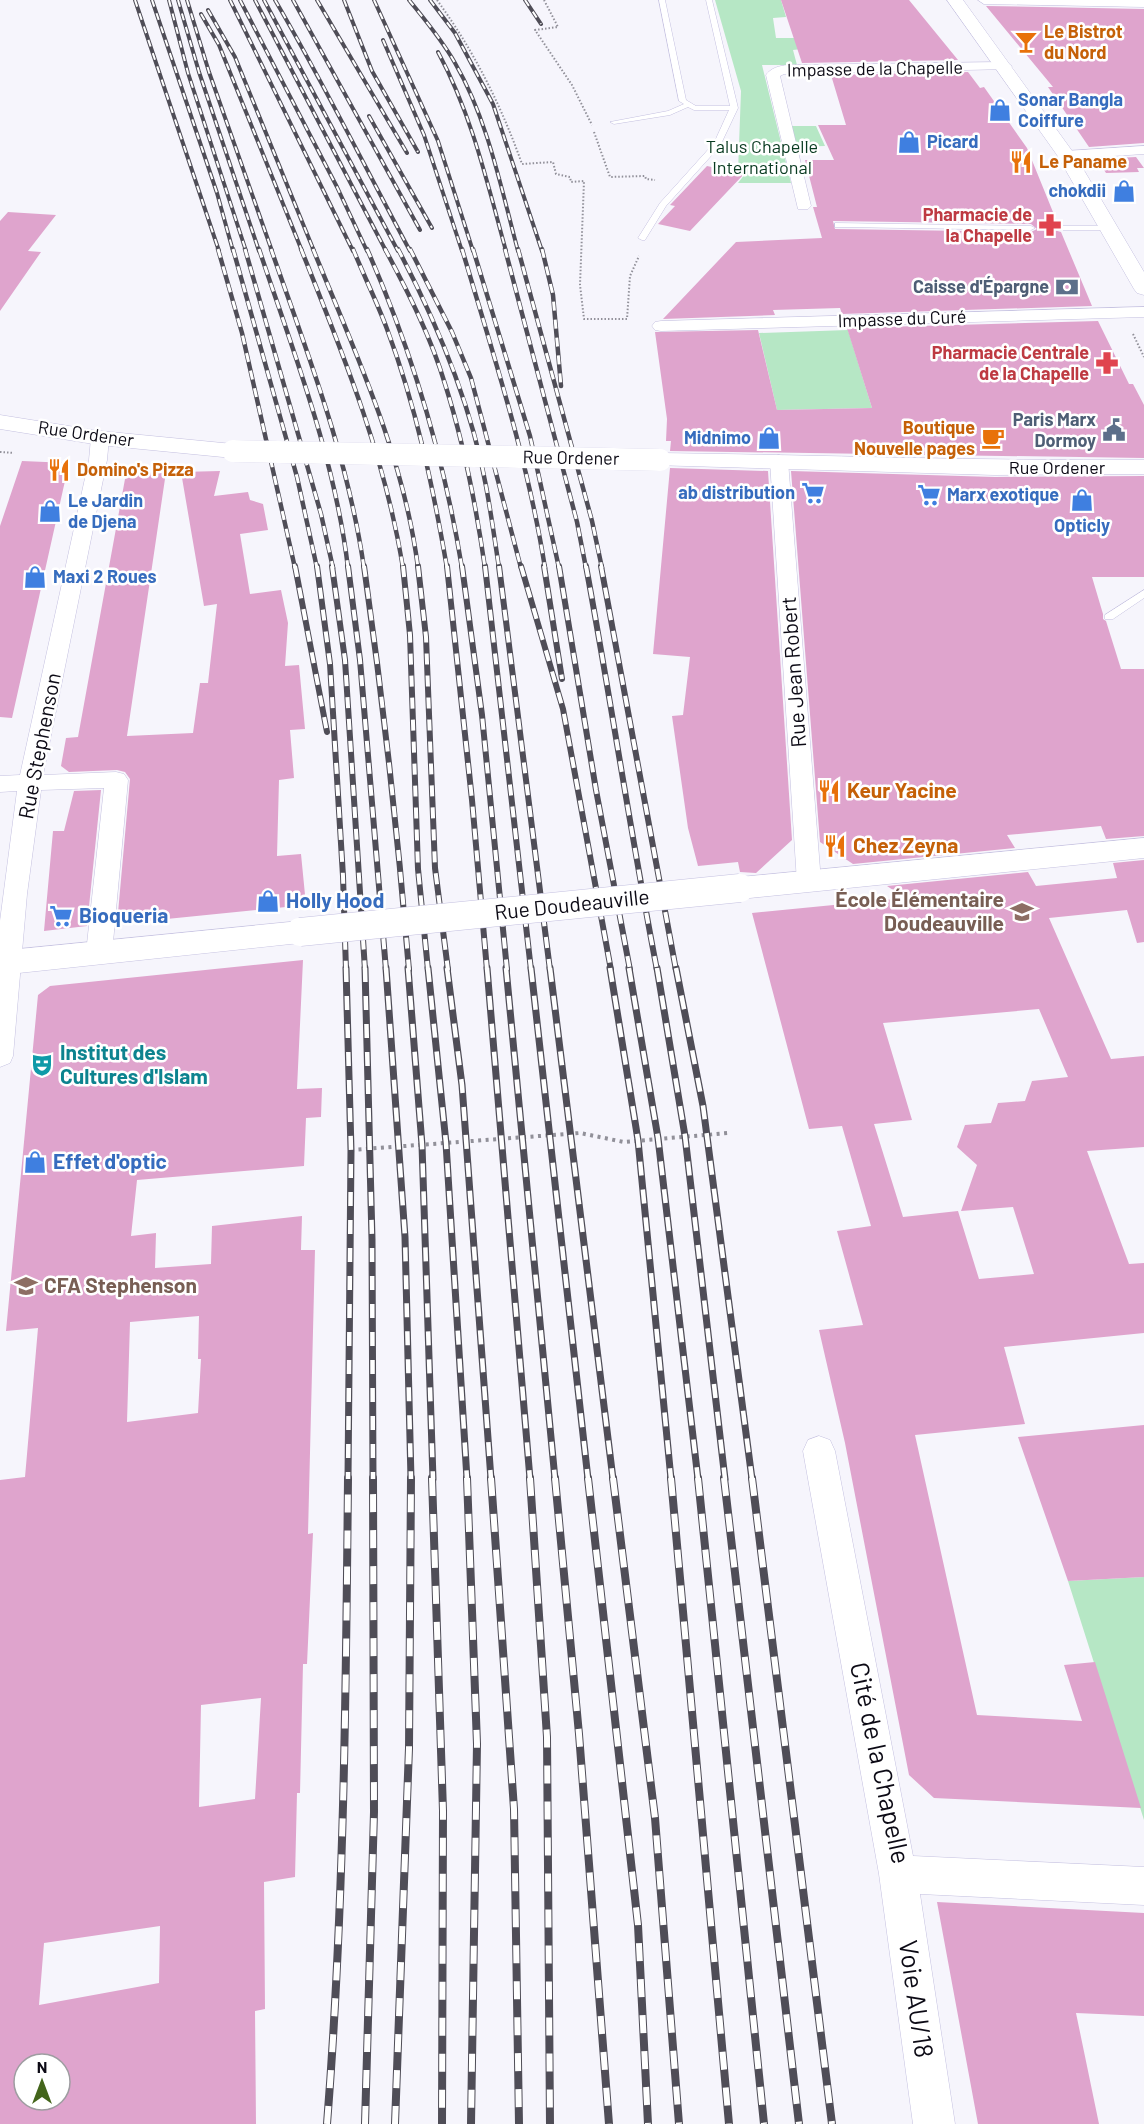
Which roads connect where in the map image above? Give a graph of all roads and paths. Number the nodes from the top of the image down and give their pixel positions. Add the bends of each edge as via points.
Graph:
1 (437, 0) edge
2 (544, 0) edge
3 (662, 0) edge
4 (709, 0) edge
5 (955, 0) edge
6 (984, 0) edge
7 (1144, 3) edge
8 (1005, 66) junction
9 (688, 105) junction
10 (734, 108) junction
11 (614, 122) dead end
12 (1144, 150) edge
13 (1066, 154) junction
14 (682, 184) junction
15 (803, 206) dead end
16 (838, 225) dead end
17 (1031, 228) dead end
18 (1059, 228) dead end
19 (1107, 228) junction
20 (642, 238) joint
21 (1144, 289) edge
22 (1144, 312) edge
23 (661, 326) dead end
24 (0, 422) edge
25 (100, 438) junction
26 (779, 461) junction
27 (1144, 467) edge
28 (1144, 592) edge
29 (1109, 617) dead end
30 (30, 782) junction
31 (0, 783) edge
32 (1144, 848) edge
33 (809, 882) junction
34 (99, 953) junction
35 (5, 963) edge
36 (0, 1056) edge
37 (728, 1133) dead end
38 (351, 1150) dead end
39 (819, 1451) dead end
40 (898, 1874) junction
41 (1144, 1886) edge
42 (934, 2124) edge

1 - 20 path via 486,76 522,164 553,162 556,174 570,177 571,182 584,181 579,275 584,319 627,319 630,276
2 - 14 path via 558,27 535,30 572,85 610,177 645,176
3 - 9 lane via 683,101
4 - 10 lane
5 - 8 main road
6 - 7 street
8 - 13 main road
8 - 15 street, Impasse de la Chapelle via 787,69 775,73
9 - 10 lane
9 - 11 lane via 663,114
10 - 14 lane via 717,144
12 - 13 street
13 - 19 main road
14 - 20 lane
16 - 17 lane
18 - 19 lane
19 - 21 main road
22 - 23 street, Impasse du Curé
24 - 25 main road, Rue Ordener
25 - 26 main road, Rue Ordener, bridge via 233,451
25 - 30 street, Rue Stephenson
26 - 27 main road, Rue Ordener via 995,468
26 - 33 street, Rue Jean Robert
28 - 29 lane
30 - 31 street
30 - 34 street via 116,780
30 - 35 street, Rue Stephenson
32 - 33 main road, Rue Doudeauville
33 - 34 main road, Rue Doudeauville, bridge
34 - 35 main road, Rue Doudeauville
35 - 36 street, Rue Stephenson
37 - 38 path via 624,1142 580,1133
39 - 40 street, Cité de la Chapelle
40 - 41 street, Cité de la Chapelle
40 - 42 street, Voie AU/18

